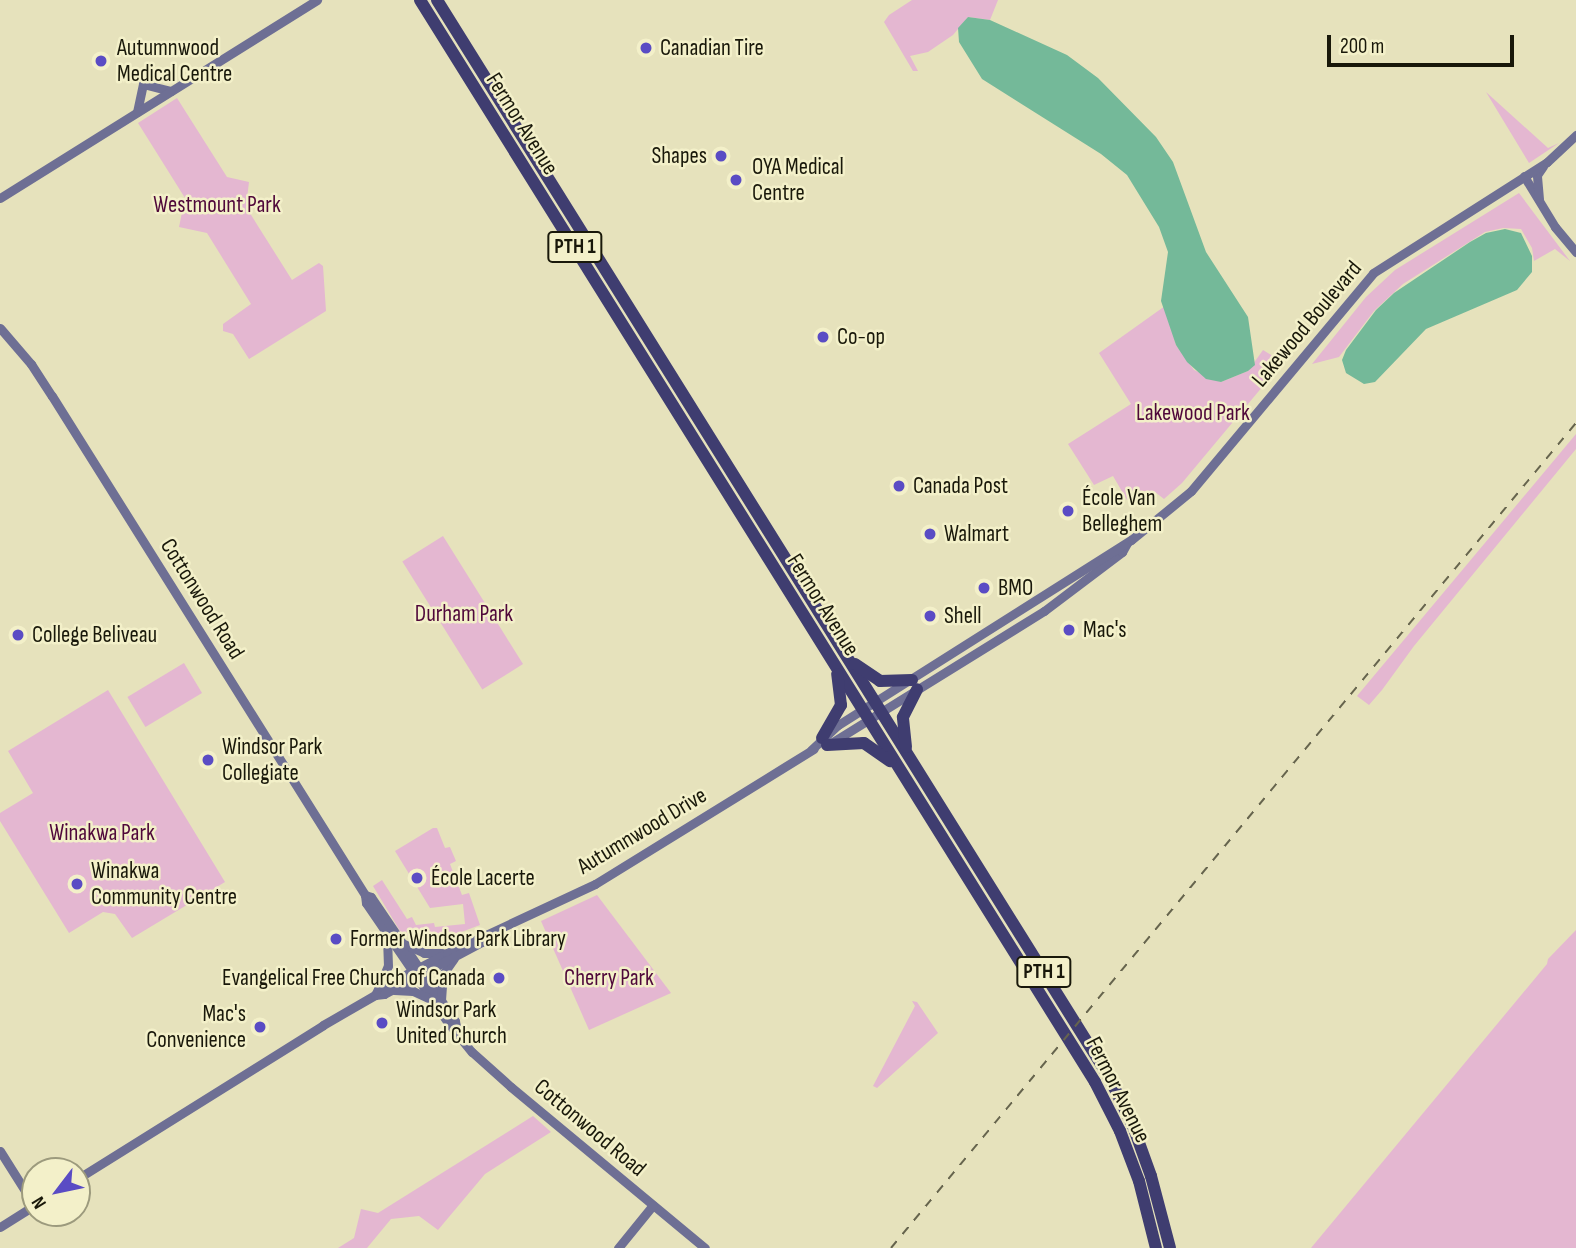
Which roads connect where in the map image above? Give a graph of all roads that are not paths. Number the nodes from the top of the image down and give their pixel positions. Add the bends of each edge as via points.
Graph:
1 (317, 0) edge
2 (420, 0) edge
3 (437, 0) edge
4 (170, 91) junction
5 (137, 112) junction
6 (1576, 135) edge
7 (1547, 162) junction
8 (1524, 176) junction
9 (0, 198) edge
10 (1540, 202) junction
11 (1576, 252) edge
12 (0, 328) edge
13 (846, 656) junction
14 (832, 660) junction
15 (914, 685) junction
16 (872, 711) junction
17 (824, 742) junction
18 (909, 757) junction
19 (903, 774) junction
20 (365, 895) junction
21 (386, 933) junction
22 (400, 942) junction
23 (451, 955) junction
24 (417, 972) junction
25 (391, 990) junction
26 (377, 992) junction
27 (437, 1000) junction
28 (0, 1151) edge
29 (91, 1170) edge
30 (21, 1183) edge
31 (1144, 1203) junction
32 (653, 1205) junction
33 (21, 1214) edge
34 (0, 1227) edge
35 (618, 1248) edge
36 (705, 1248) edge
37 (1146, 1248) edge
38 (1156, 1248) edge
39 (1170, 1248) edge

1 - 4 street
2 - 14 highway, Fermor Avenue / PTH 1
3 - 13 highway, Fermor Avenue / PTH 1
4 - 5 street
4 - 5 street via 143,84
5 - 9 street
6 - 7 street, Lakewood Boulevard
7 - 8 street, Lakewood Boulevard
7 - 10 street via 1537,175
8 - 10 street
8 - 15 street, Lakewood Boulevard via 1373,273 1191,491 1127,543
10 - 11 street
12 - 20 street, Cottonwood Road via 52,396
13 - 15 highway via 880,681
13 - 16 highway, Fermor Avenue / PTH 1
14 - 16 highway, Fermor Avenue / PTH 1
14 - 17 highway via 841,705
15 - 16 street, Lakewood Boulevard
15 - 18 highway via 903,717
16 - 17 street, Autumnwood Drive
16 - 18 highway, Fermor Avenue / PTH 1
16 - 19 highway, Fermor Avenue / PTH 1
17 - 19 highway via 864,743 882,752
17 - 23 street, Autumnwood Drive via 595,884
18 - 39 highway, Fermor Avenue / PTH 1 via 1109,1077 1152,1176
19 - 31 highway, Fermor Avenue / PTH 1 via 1095,1082 1120,1131
20 - 21 street, Cottonwood Road
20 - 22 street, Cottonwood Road via 371,897
21 - 24 street, Cottonwood Road
21 - 26 street via 389,960
22 - 23 street via 424,953
22 - 24 street, Cottonwood Road
23 - 24 street, Autumnwood Drive
23 - 27 street
24 - 25 street, Autumnwood Drive
24 - 26 street, Autumnwood Drive
24 - 27 street, Cottonwood Road
25 - 26 street, Autumnwood Drive
25 - 27 street
26 - 29 street, Autumnwood Drive
27 - 32 street, Cottonwood Road via 472,1052
28 - 30 street
31 - 37 highway
31 - 38 highway, Fermor Avenue / PTH 1
32 - 35 street
32 - 36 street, Cottonwood Road
33 - 34 street

